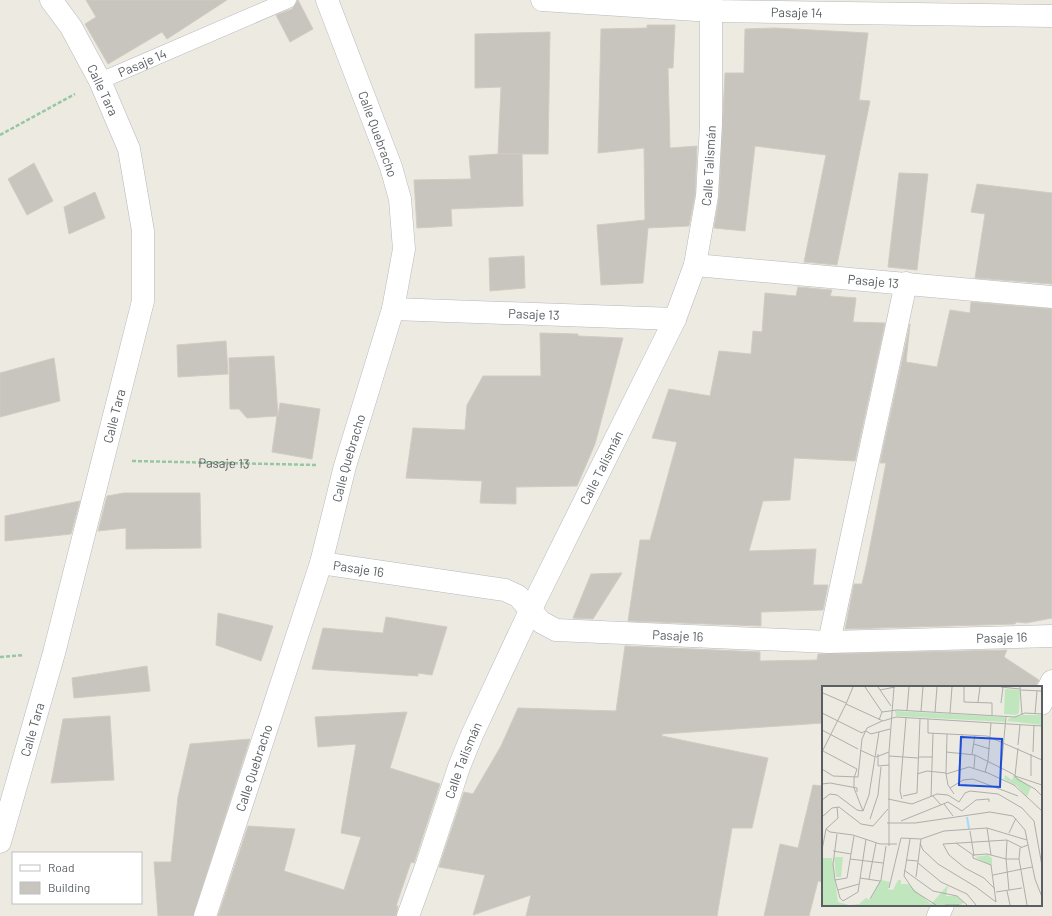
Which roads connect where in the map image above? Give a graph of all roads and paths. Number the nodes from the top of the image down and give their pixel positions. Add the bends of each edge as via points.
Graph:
1 (51, 0) edge
2 (288, 0) edge
3 (327, 0) edge
4 (542, 0) edge
5 (711, 5) edge
6 (1052, 16) edge
7 (100, 81) junction
8 (0, 135) edge
9 (695, 265) junction
10 (906, 283) junction
11 (1052, 297) edge
12 (393, 309) junction
13 (675, 319) junction
14 (102, 460) junction
15 (345, 466) junction
16 (321, 563) junction
17 (530, 611) junction
18 (1052, 636) edge
19 (829, 642) junction
20 (1052, 681) edge
21 (1042, 702) edge
22 (0, 842) edge
23 (943, 906) edge
24 (205, 916) edge
25 (408, 916) edge
26 (938, 916) edge

1 - 7 street, Calle Tara via 71,27
2 - 7 lane, Pasaje 14
3 - 12 street, Calle Quebracho via 391,168 400,199 404,249
4 - 5 street, Pasaje 14
5 - 6 street, Pasaje 14
5 - 9 street, Calle Talismán via 711,124 707,196
7 - 8 path, Pasaje 14
7 - 14 street, Calle Tara via 129,149 143,231 143,301
9 - 10 street, Pasaje 13
9 - 13 street, Calle Talismán
10 - 11 street, Pasaje 13
10 - 19 street
12 - 13 street, Pasaje 13
12 - 15 street, Calle Quebracho
13 - 17 street, Calle Talismán
14 - 15 path, Pasaje 13
14 - 22 street, Calle Tara via 54,653
15 - 16 street, Calle Quebracho
16 - 17 street, Pasaje 16 via 505,590 518,596
16 - 24 street, Calle Quebracho
17 - 19 street, Pasaje 16 via 541,622 556,630
17 - 25 street, Calle Talismán via 459,767
18 - 19 street, Pasaje 16
20 - 21 street
23 - 26 street

